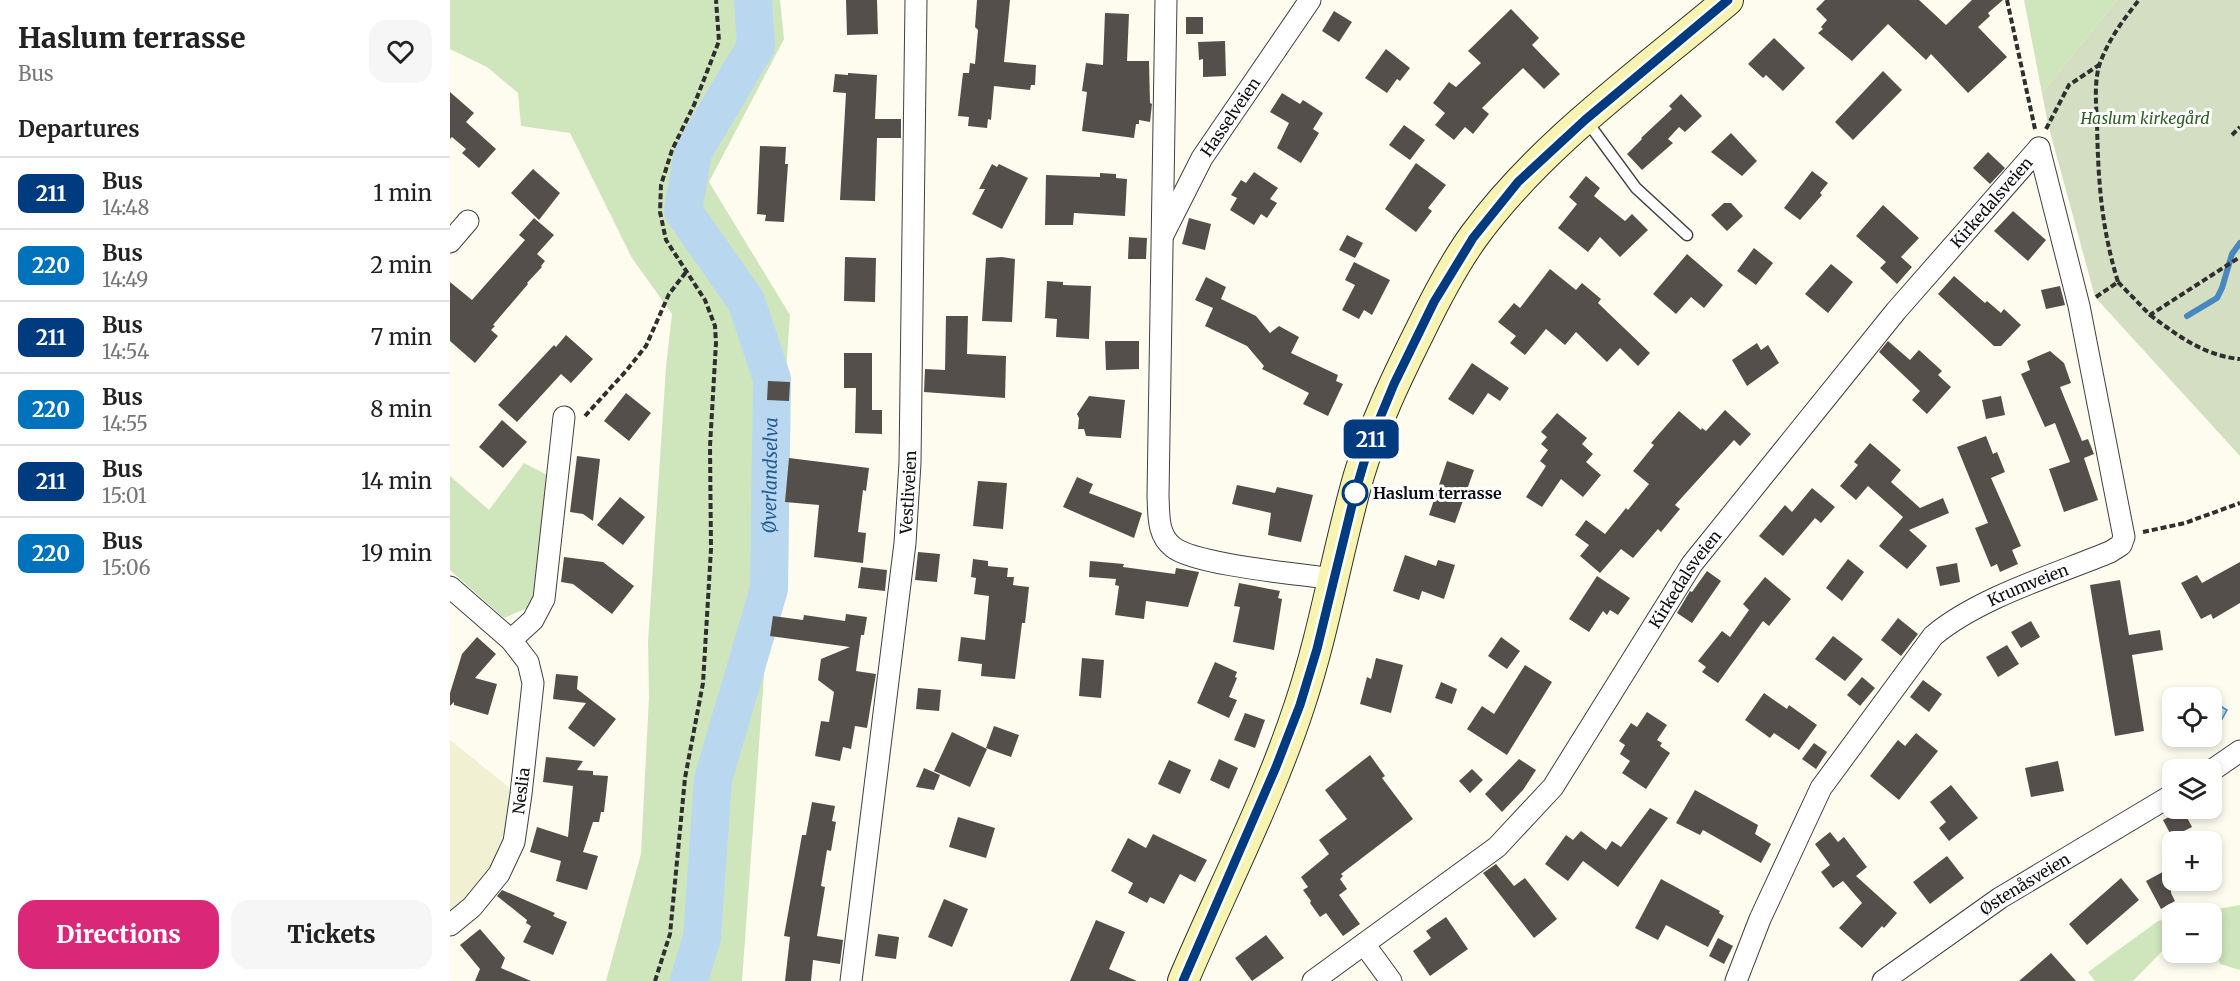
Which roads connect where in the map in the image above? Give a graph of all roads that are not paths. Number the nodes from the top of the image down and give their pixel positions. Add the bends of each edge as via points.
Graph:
1 (916, 0) edge
2 (1166, 0) edge
3 (1310, 0) edge
4 (1725, 1) edge
5 (1585, 120) junction
6 (468, 221) dead end
7 (1688, 235) dead end
8 (1161, 239) junction
9 (450, 242) edge
10 (563, 427) road end
11 (2124, 537) joint
12 (1334, 579) junction
13 (450, 587) edge
14 (511, 640) junction
15 (2240, 751) edge
16 (2222, 763) edge
17 (2162, 801) edge
18 (450, 925) edge
19 (1364, 944) junction
20 (851, 981) edge
21 (1183, 981) edge
22 (1313, 981) edge
23 (1391, 981) edge
24 (1736, 981) edge
25 (1883, 981) edge

1 - 20 street, Vestliveien via 910,463 905,543
2 - 8 street
3 - 8 street, Hasselveien via 1202,158
4 - 5 main road
5 - 7 lane via 1636,188
5 - 12 main road via 1499,203 1434,302 1370,442
6 - 9 street
8 - 12 street via 1158,496 1162,534 1172,547 1207,560
10 - 14 street via 544,599 533,620
11 - 19 street, Kirkedalsveien via 2079,306 2039,148 1896,311 1692,564 1553,787 1497,847
11 - 24 street, Krumveien via 2121,545 2110,552 1979,606 1933,636 1821,788 1760,919
12 - 21 main road via 1288,738
13 - 14 street, Neslia
14 - 18 street, Neslia via 528,662 533,682 514,842 499,874 472,907
15 - 16 street
17 - 25 street, Østenåsveien via 2000,898
19 - 22 street, Kirkedalsveien
19 - 23 street

